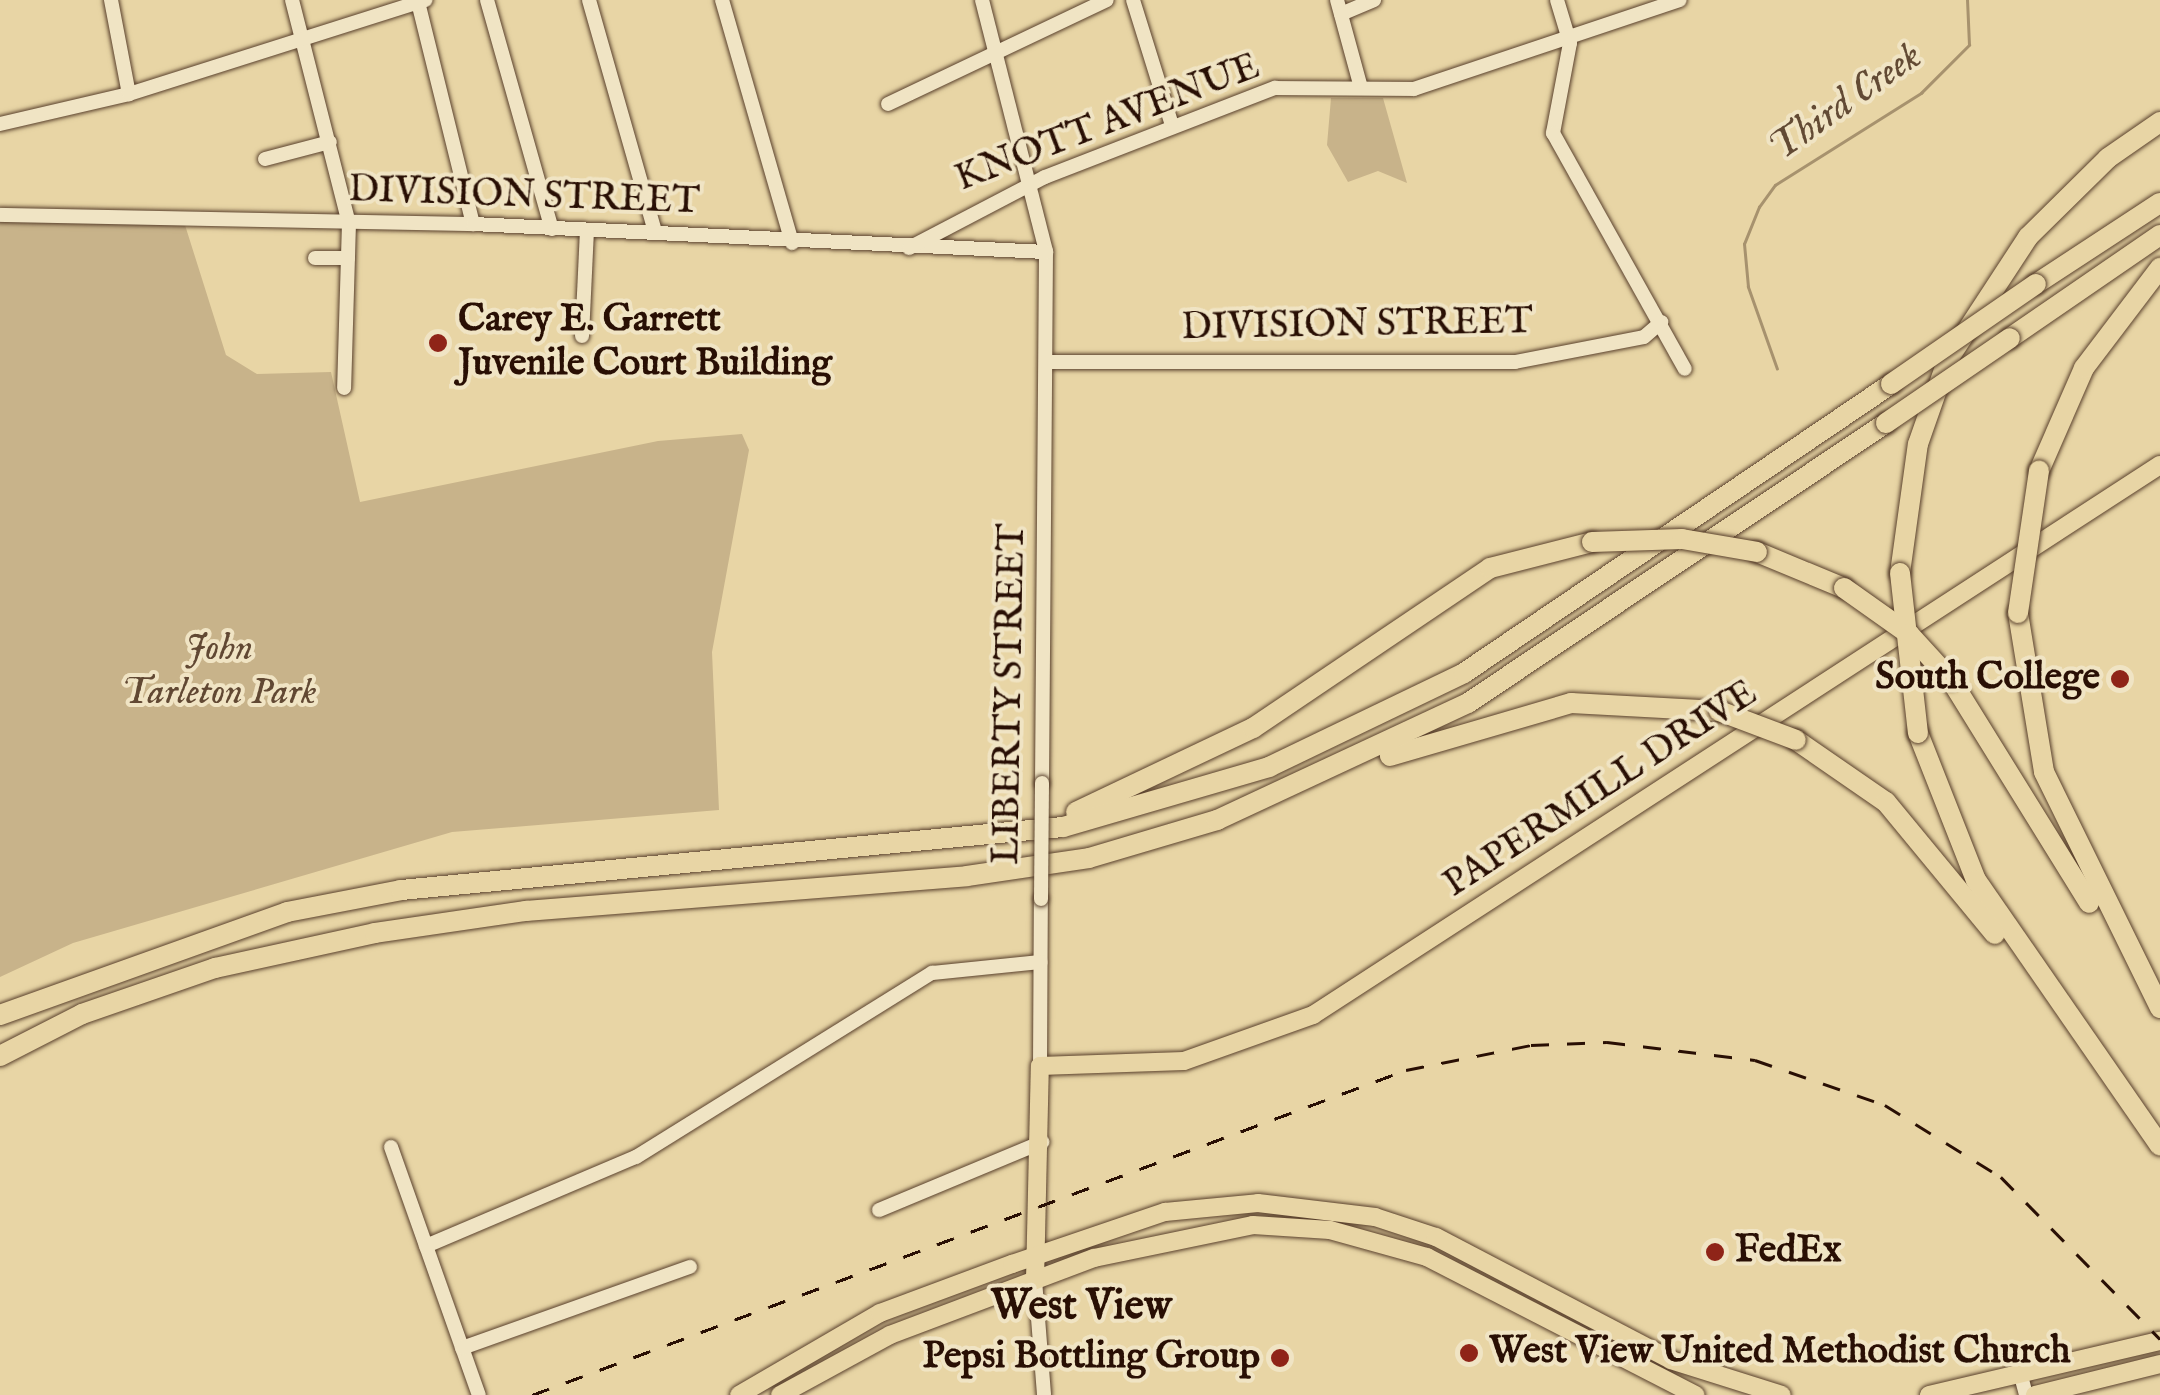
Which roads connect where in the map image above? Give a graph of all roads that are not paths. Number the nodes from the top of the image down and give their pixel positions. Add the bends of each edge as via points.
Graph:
1 (111, 0) edge
2 (292, 0) edge
3 (487, 0) edge
4 (588, 0) edge
5 (722, 0) edge
6 (982, 0) edge
7 (1107, 0) edge
8 (1133, 0) edge
9 (1374, 0) edge
10 (1556, 0) edge
11 (1680, 0) edge
12 (421, 1) edge
13 (1339, 7) edge
14 (305, 40) junction
15 (1570, 44) junction
16 (997, 52) junction
17 (1361, 88) junction
18 (129, 94) junction
19 (888, 104) dead end
20 (2160, 122) edge
21 (0, 124) edge
22 (1172, 125) junction
23 (330, 142) junction
24 (265, 159) dead end
25 (1033, 182) junction
26 (2160, 203) edge
27 (0, 216) edge
28 (349, 223) junction
29 (474, 224) junction
30 (552, 229) junction
31 (586, 230) junction
32 (655, 232) junction
33 (2160, 235) edge
34 (792, 243) junction
35 (910, 244) junction
36 (1046, 252) junction
37 (315, 258) dead end
38 (348, 258) junction
39 (2160, 268) edge
40 (1662, 322) junction
41 (582, 336) dead end
42 (1046, 362) junction
43 (1685, 368) dead end
44 (344, 388) dead end
45 (2160, 465) edge
46 (1288, 790) junction
47 (953, 842) junction
48 (152, 954) junction
49 (1040, 962) junction
50 (0, 1004) edge
51 (2157, 1004) edge
52 (0, 1015) edge
53 (2063, 1016) junction
54 (0, 1056) edge
55 (1040, 1066) junction
56 (1042, 1142) junction
57 (2160, 1146) edge
58 (390, 1147) dead end
59 (880, 1210) dead end
60 (426, 1246) junction
61 (1037, 1255) junction
62 (690, 1267) dead end
63 (1036, 1280) junction
64 (2160, 1341) edge
65 (462, 1348) junction
66 (2160, 1364) edge
67 (2044, 1370) junction
68 (2021, 1376) junction
69 (2044, 1394) edge
70 (479, 1395) edge
71 (739, 1395) edge
72 (780, 1395) edge
73 (1044, 1395) edge
74 (1696, 1395) edge
75 (1782, 1395) edge
76 (1929, 1395) edge
77 (2026, 1395) edge

1 - 18 street
2 - 14 street
3 - 30 street
4 - 32 street
5 - 34 street
6 - 16 street, LIBERTY STREET
7 - 16 street
8 - 22 street
9 - 13 street
10 - 15 street
11 - 15 street, KNOTT AVENUE
12 - 14 street
12 - 29 street
13 - 17 street
14 - 18 street
14 - 23 street
15 - 17 street, KNOTT AVENUE via 1414,89
15 - 40 street via 1553,133
16 - 19 street
16 - 25 street, LIBERTY STREET
17 - 22 street, KNOTT AVENUE via 1275,88
18 - 21 street
20 - 53 highway, bridge via 2108,158 2028,237 1947,361 1918,444 1900,572 1918,733 1976,880
22 - 25 street, KNOTT AVENUE
23 - 24 street
23 - 28 street
25 - 35 street, KNOTT AVENUE
25 - 36 street, LIBERTY STREET
26 - 47 highway, bridge via 1592,590 1372,722 1163,802
27 - 28 street, DIVISION STREET
28 - 29 street, DIVISION STREET
28 - 38 street
29 - 30 street, DIVISION STREET
30 - 31 street, DIVISION STREET
31 - 32 street, DIVISION STREET
31 - 41 street
32 - 34 street, DIVISION STREET
33 - 46 highway, bridge via 1468,703
34 - 35 street, DIVISION STREET
35 - 36 street, DIVISION STREET
36 - 42 street, LIBERTY STREET
37 - 38 street
38 - 44 street
39 - 51 highway, bridge via 2084,368 2039,471 2018,612 2044,772
40 - 42 street, DIVISION STREET via 1644,337 1515,362
40 - 43 street
42 - 49 street, LIBERTY STREET, bridge
45 - 55 main road, PAPERMILL DRIVE via 1314,1015 1184,1061
46 - 53 highway, bridge via 1571,703 1719,711 1796,740 1886,802
46 - 54 highway via 1089,858 526,910 375,934 215,968 82,1014
47 - 48 highway via 401,890 287,912
47 - 51 highway, bridge via 1122,794 1253,728 1490,568 1592,542 1682,539 1757,552 1844,588 1909,634 1951,680
48 - 50 highway
48 - 52 highway
49 - 55 street, LIBERTY STREET
49 - 60 street via 932,973 636,1157
53 - 57 highway
55 - 56 main road, LIBERTY STREET
56 - 59 street
56 - 61 main road, LIBERTY STREET
58 - 60 street
60 - 65 street
61 - 63 main road, LIBERTY STREET
61 - 71 main road via 880,1314
61 - 75 main road via 1199,1207 1284,1204 1375,1217 1436,1237 1671,1360
62 - 65 street
63 - 72 main road via 890,1335
63 - 73 street, LIBERTY STREET
63 - 74 main road via 1198,1230 1330,1230 1427,1258
64 - 67 main road
65 - 70 street
66 - 69 main road
67 - 68 main road
67 - 69 street
68 - 76 main road
68 - 77 street

